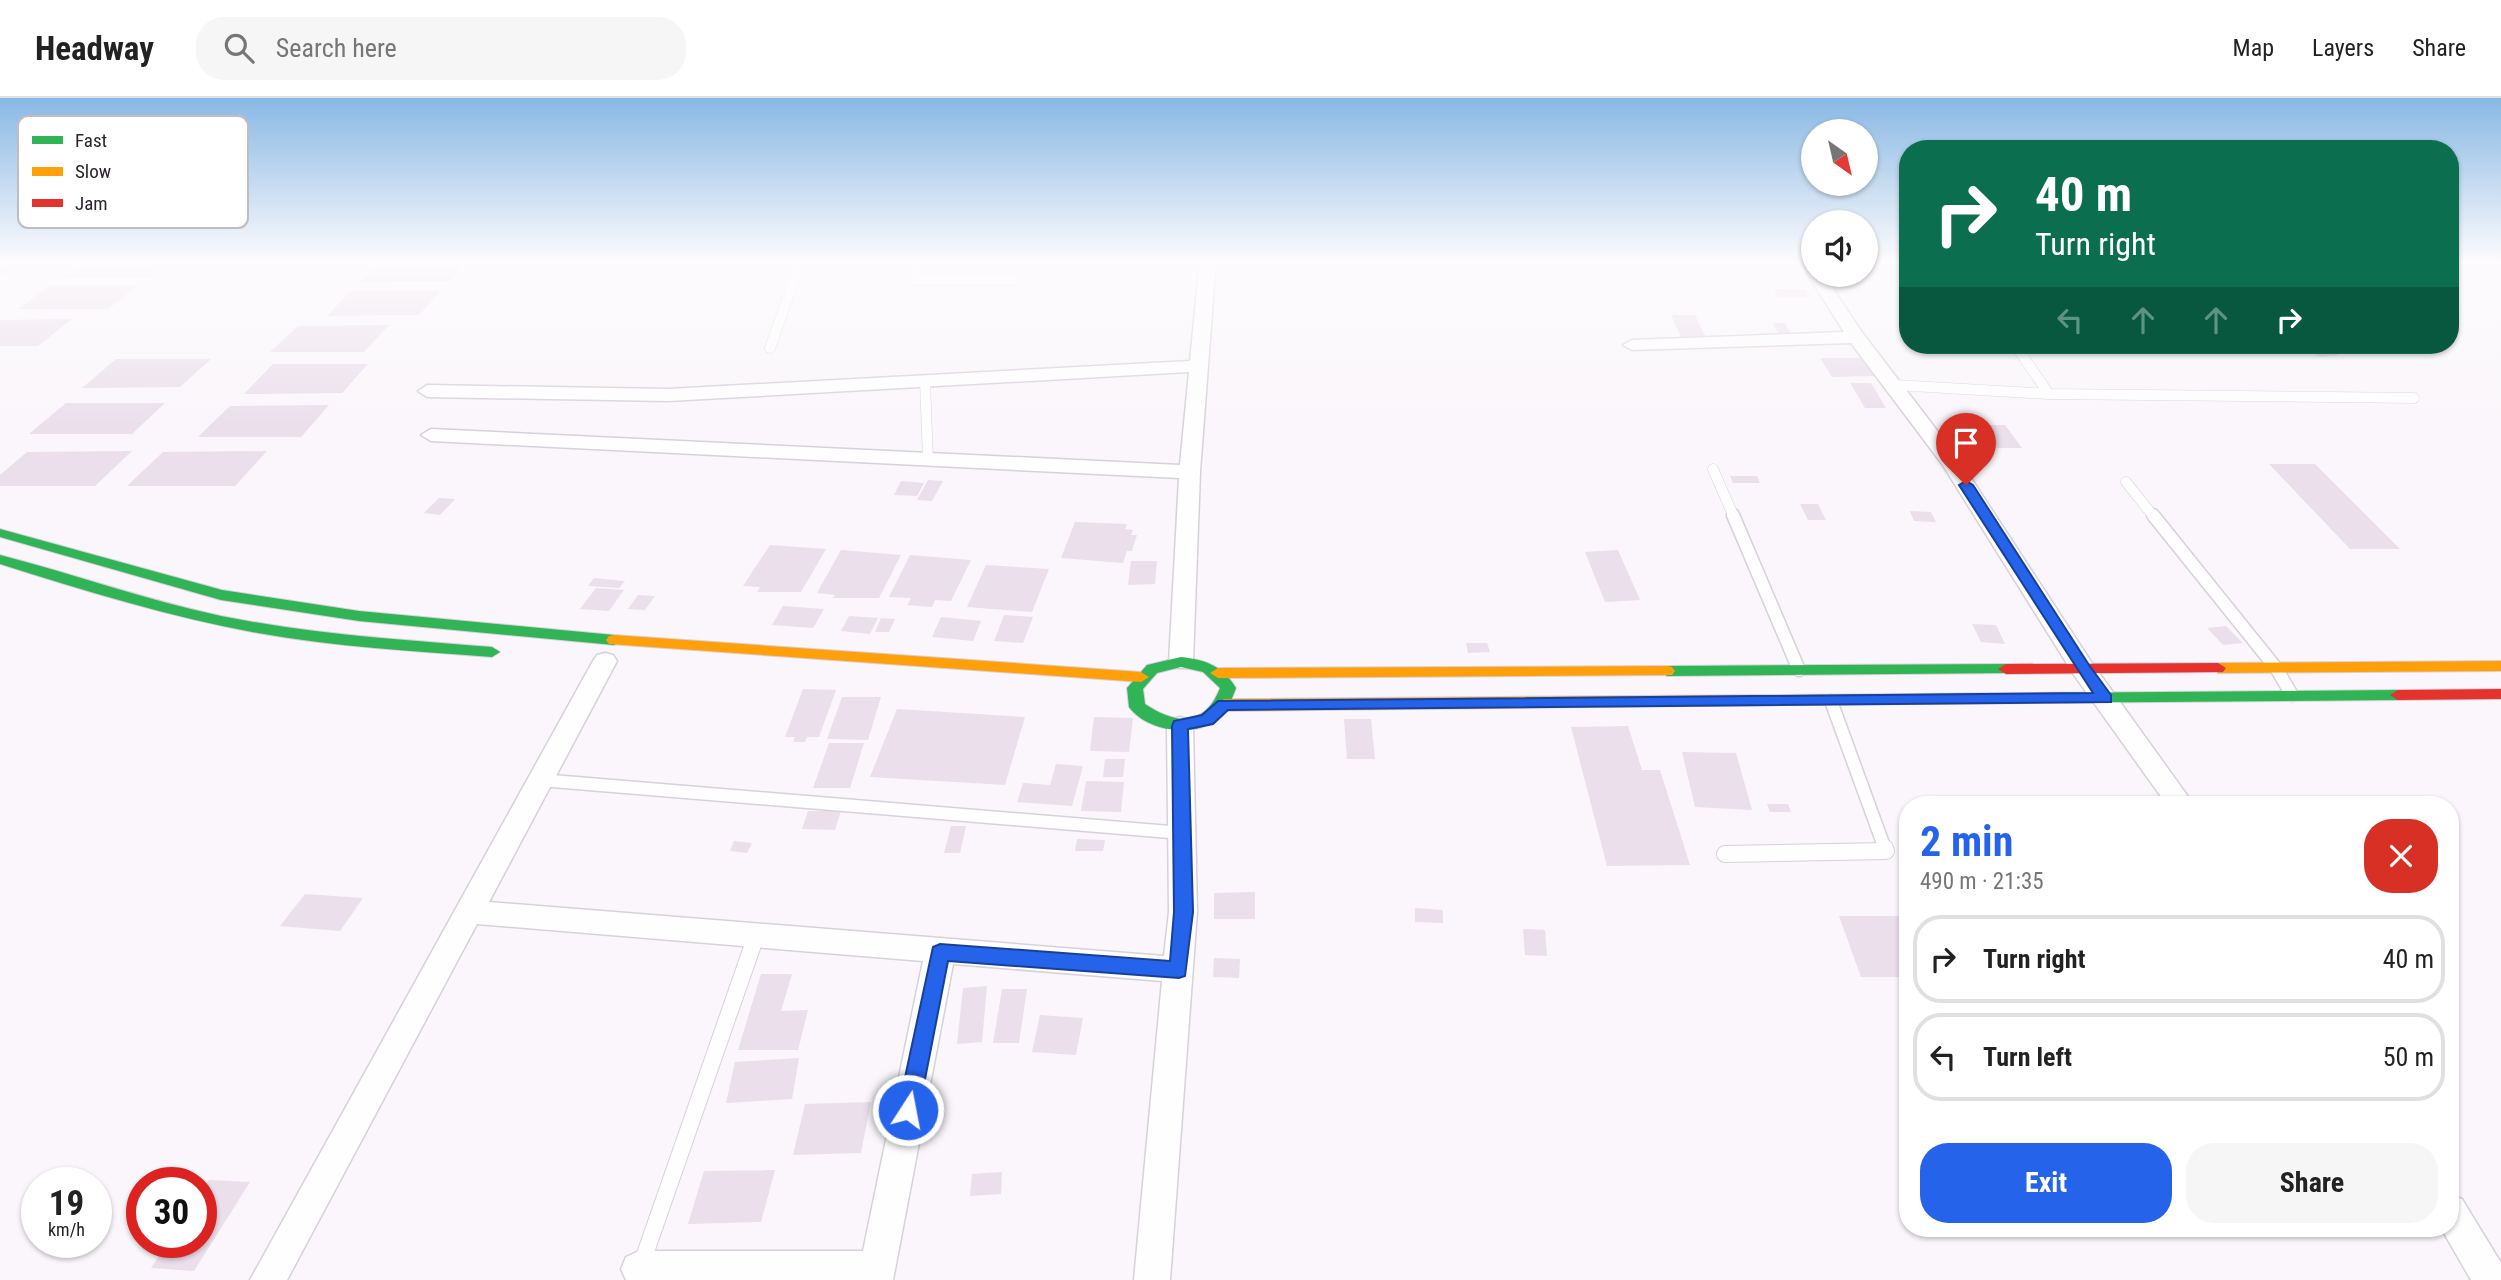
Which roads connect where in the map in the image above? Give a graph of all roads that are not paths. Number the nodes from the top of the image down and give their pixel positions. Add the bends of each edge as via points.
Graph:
1 (779, 315) edge
2 (1203, 315) edge
3 (1842, 315) edge
4 (1856, 337) junction
5 (1632, 345) dead end
6 (770, 348) dead end
7 (2021, 354) edge
8 (1198, 366) junction
9 (925, 381) junction
10 (1895, 385) junction
11 (427, 391) dead end
12 (2049, 394) junction
13 (2414, 398) dead end
14 (431, 435) dead end
15 (928, 460) junction
16 (1713, 469) dead end
17 (1190, 472) junction
18 (2126, 482) dead end
19 (0, 533) edge
20 (0, 559) edge
21 (511, 654) dead end
22 (606, 661) dead end
23 (1181, 662) junction
24 (2501, 666) edge
25 (2276, 668) junction
26 (2083, 669) junction
27 (1799, 670) junction
28 (1218, 673) junction
29 (1141, 677) junction
30 (2501, 694) edge
31 (2292, 695) junction
32 (2106, 698) junction
33 (1831, 701) junction
34 (1224, 705) junction
35 (1180, 726) junction
36 (540, 780) junction
37 (2175, 796) edge
38 (1182, 834) junction
39 (1725, 854) dead end
40 (468, 912) junction
41 (756, 936) junction
42 (940, 952) junction
43 (1179, 970) junction
44 (2459, 1226) edge
45 (876, 1274) edge
46 (638, 1275) edge
47 (268, 1280) edge
48 (1152, 1280) edge
49 (2491, 1280) edge

1 - 6 lane
2 - 8 street
3 - 4 street
4 - 5 street
4 - 10 street
7 - 12 lane
8 - 9 street
8 - 17 street
9 - 11 street via 702,394
9 - 15 lane
10 - 12 lane
10 - 26 street via 1951,462
12 - 13 lane
14 - 15 street
15 - 17 street
16 - 27 lane
17 - 23 street
18 - 25 lane
19 - 29 street via 221,596 359,616 604,639
20 - 21 street via 191,614 336,640
22 - 36 street
23 - 28 street
23 - 29 street
24 - 25 street
25 - 26 street
25 - 31 lane
26 - 27 street
26 - 32 street
27 - 28 street
28 - 34 street via 1228,688
29 - 35 street via 1127,698 1144,715
30 - 31 street
31 - 32 street
32 - 33 street
32 - 37 street
33 - 34 street
33 - 39 lane via 1886,850
34 - 35 street via 1207,720
35 - 38 street
36 - 38 lane
36 - 40 street
38 - 43 street
40 - 41 street
40 - 47 street
41 - 42 street
41 - 46 lane
42 - 43 street
42 - 45 street
43 - 48 street
44 - 49 street
45 - 46 street

